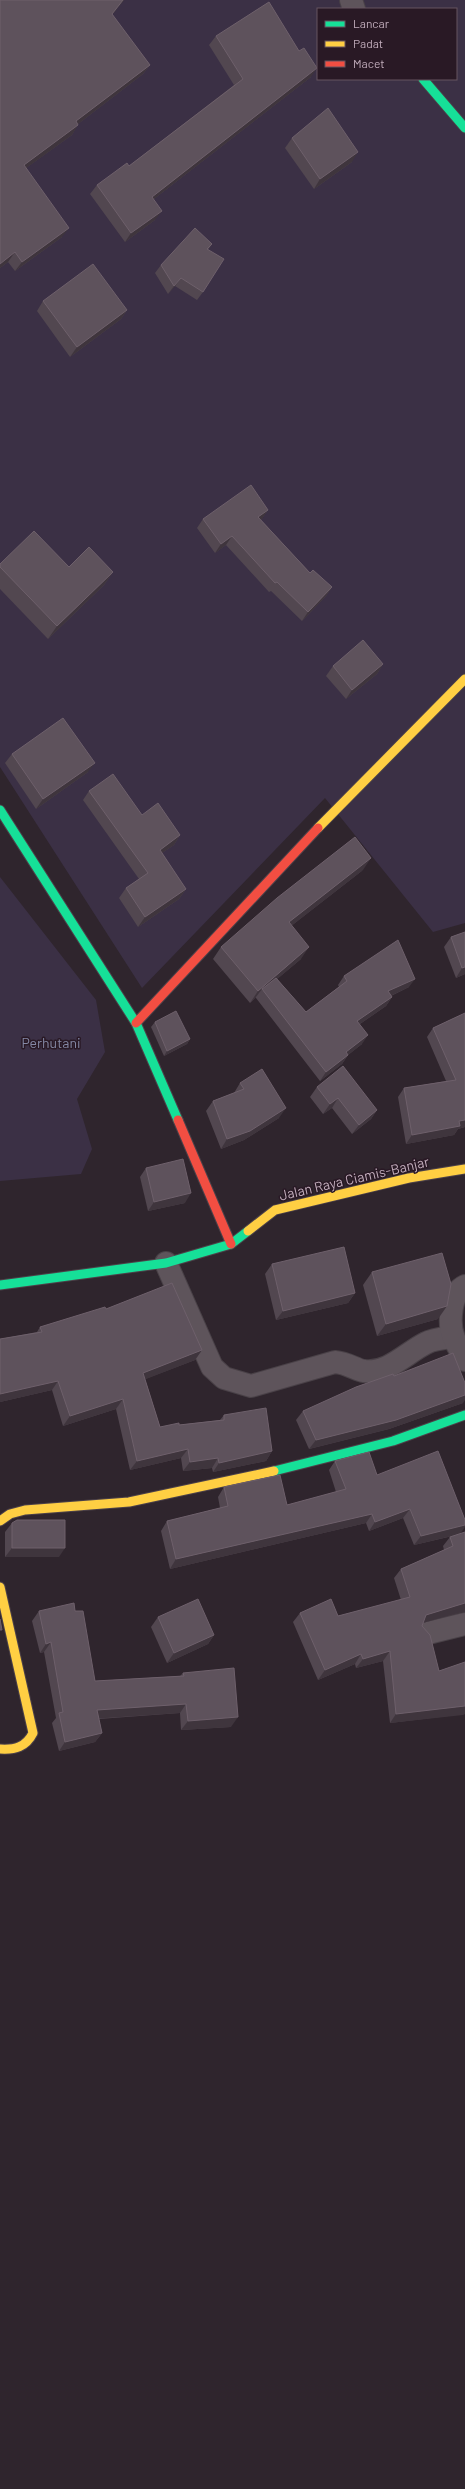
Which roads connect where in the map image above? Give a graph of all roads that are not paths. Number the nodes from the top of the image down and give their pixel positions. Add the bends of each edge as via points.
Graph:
1 (424, 80) edge
2 (465, 128) edge
3 (465, 679) edge
4 (0, 810) edge
5 (136, 1023) junction
6 (465, 1169) edge
7 (231, 1244) junction
8 (166, 1263) junction
9 (0, 1285) edge
10 (465, 1286) edge
11 (453, 1337) junction
12 (465, 1359) edge
13 (465, 1415) edge
14 (0, 1520) edge
15 (0, 1587) edge
16 (465, 1624) edge
17 (428, 1633) edge
18 (0, 1749) edge

1 - 2 main road
3 - 5 main road via 352,792
4 - 5 main road
5 - 7 main road
6 - 7 main road, Jalan Raya Ciamis-Banjar via 409,1178 275,1210
7 - 8 main road, Jalan Raya Ciamis-Banjar
8 - 9 main road, Jalan Raya Ciamis-Banjar
8 - 11 street via 212,1367 233,1382 251,1386 335,1362 347,1363 364,1371 372,1370 394,1364 427,1342
10 - 11 street via 456,1294 451,1316
11 - 12 street
13 - 14 main road via 393,1441 252,1477 129,1502 25,1510
15 - 18 main road via 33,1733 31,1738 13,1750
16 - 17 street

